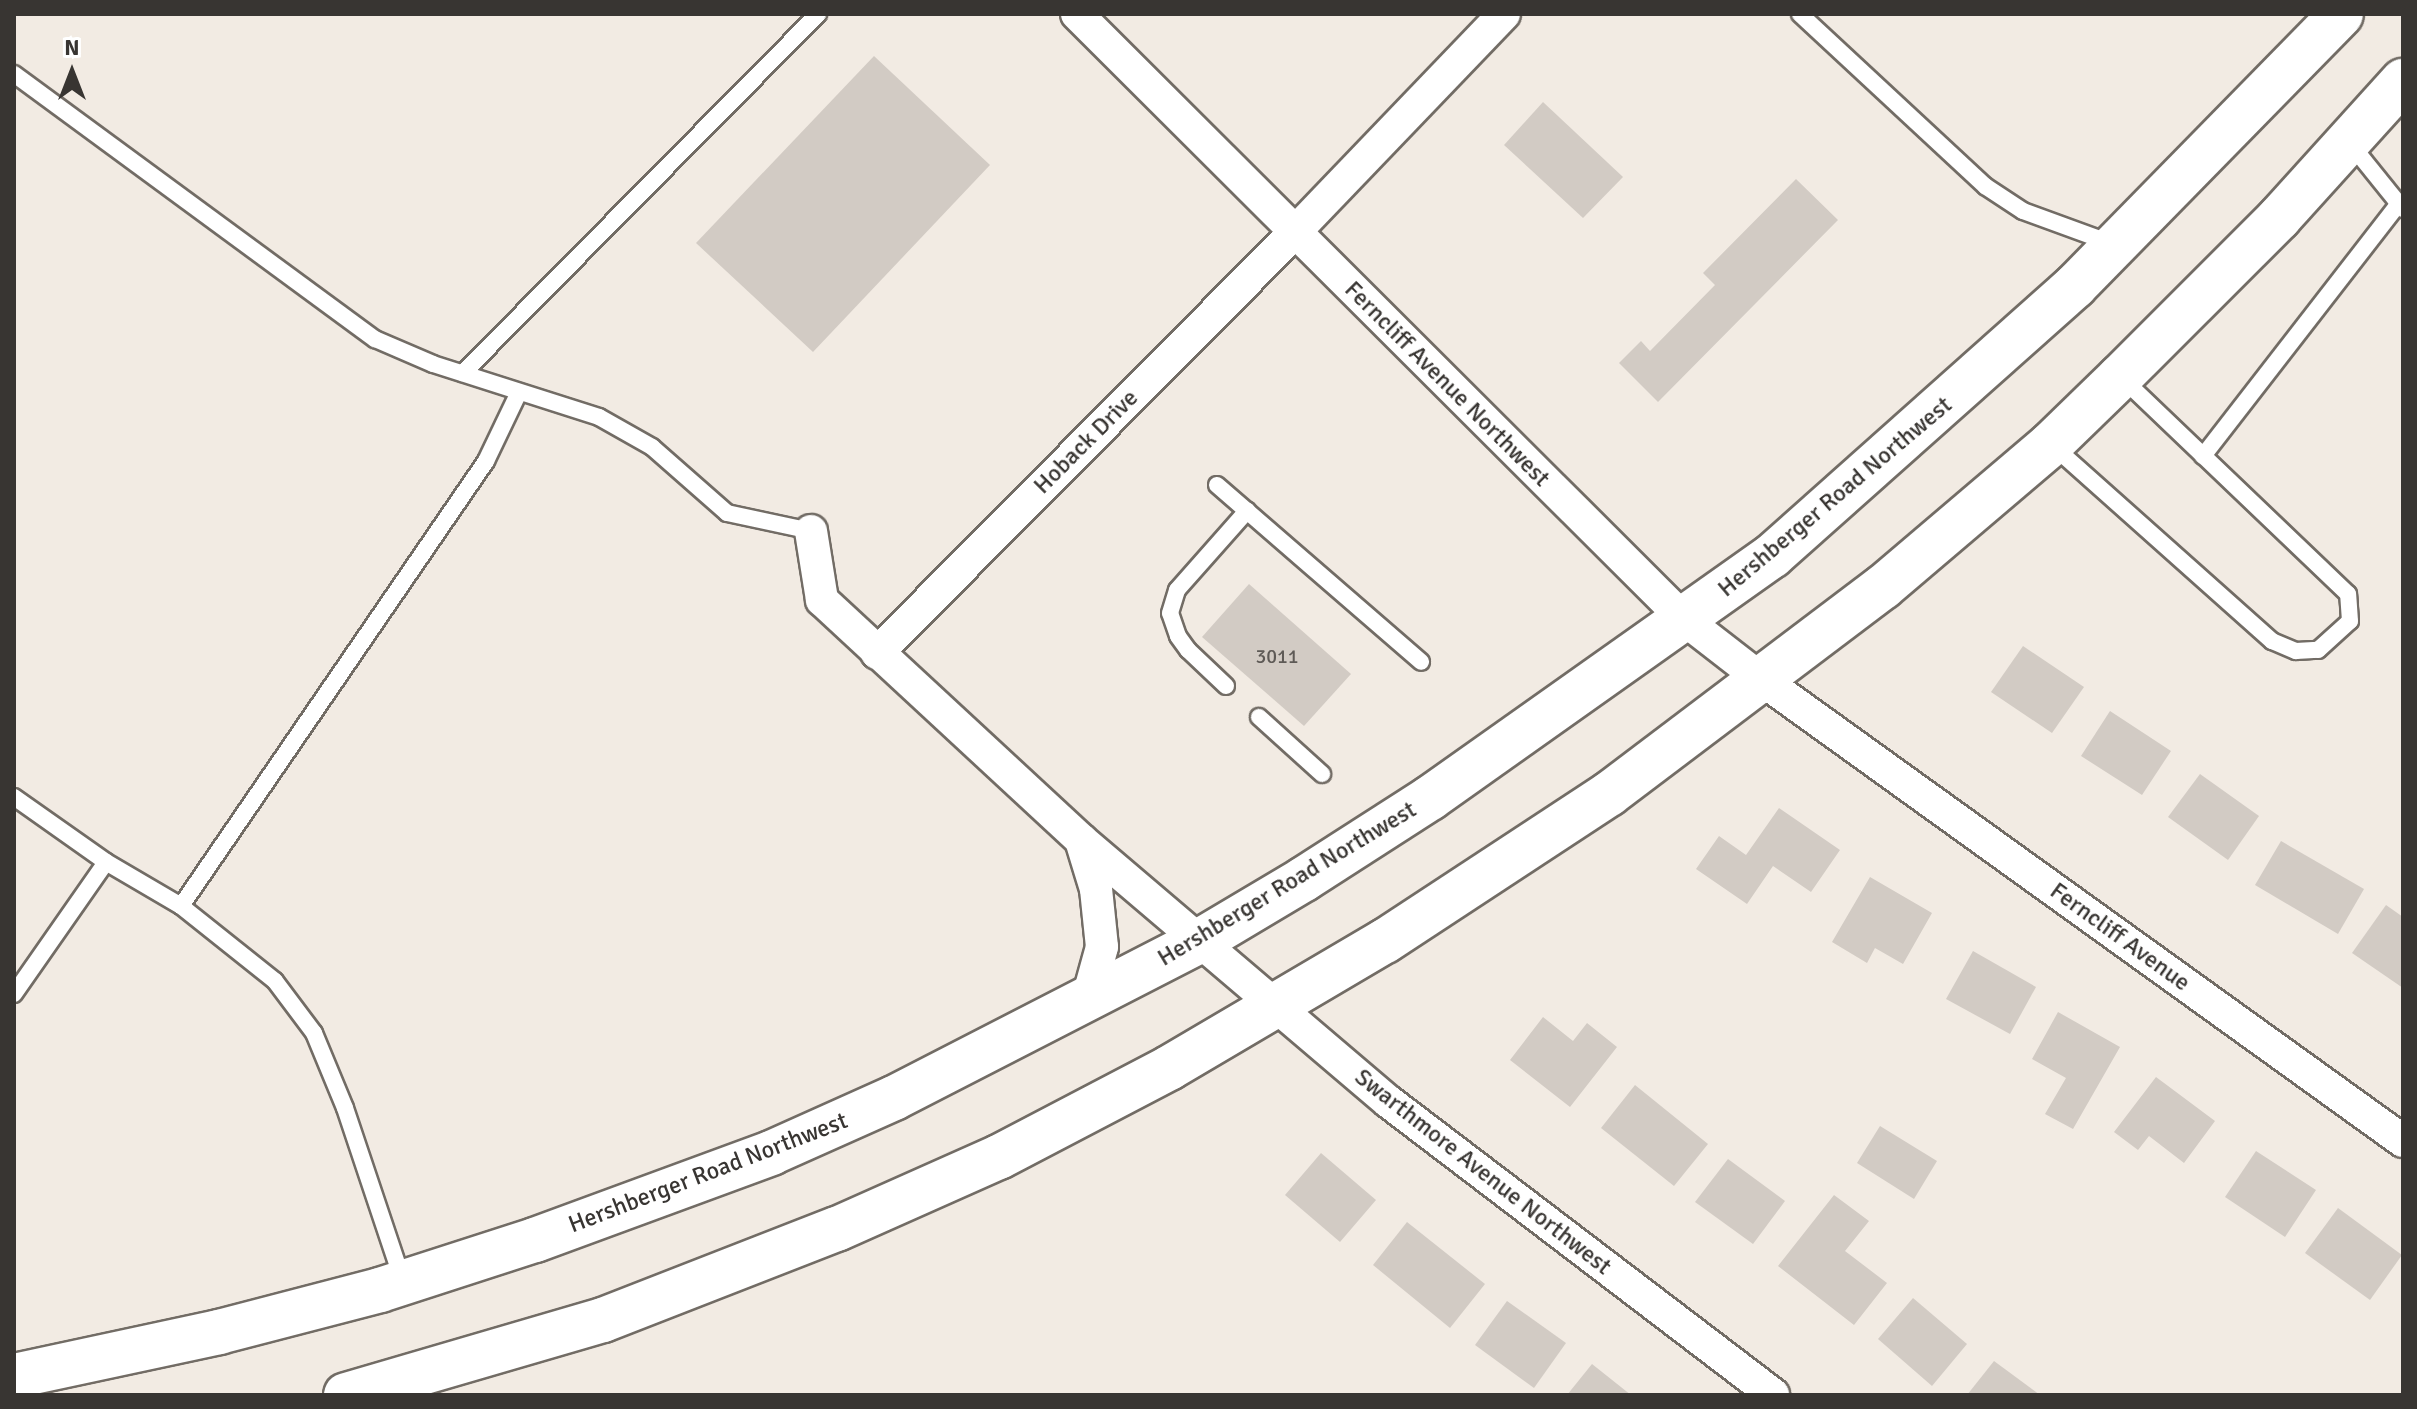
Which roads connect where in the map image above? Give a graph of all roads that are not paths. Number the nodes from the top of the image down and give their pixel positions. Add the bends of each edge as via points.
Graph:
1 (818, 14) edge
2 (1077, 14) edge
3 (1504, 14) edge
4 (1800, 14) edge
5 (2341, 14) edge
6 (14, 74) edge
7 (2403, 81) edge
8 (2348, 142) junction
9 (2401, 207) edge
10 (1295, 232) junction
11 (2116, 245) junction
12 (463, 373) junction
13 (2120, 377) junction
14 (519, 392) junction
15 (2051, 444) junction
16 (2203, 456) junction
17 (1217, 485) dead end
18 (1247, 511) junction
19 (811, 531) joint
20 (1685, 620) junction
21 (877, 653) junction
22 (1421, 662) dead end
23 (1761, 679) junction
24 (1226, 686) dead end
25 (1259, 717) dead end
26 (1836, 732) joint
27 (1322, 774) dead end
28 (14, 797) edge
29 (1081, 840) junction
30 (106, 862) junction
31 (181, 906) junction
32 (1200, 941) junction
33 (14, 994) edge
34 (1088, 998) junction
35 (1276, 1006) junction
36 (2403, 1141) edge
37 (404, 1282) junction
38 (14, 1376) edge
39 (346, 1395) edge
40 (1773, 1395) edge

1 - 12 lane
2 - 10 street, Ferncliff Avenue Northwest
3 - 10 street, Hoback Drive
4 - 11 lane via 1985,186 2023,211
5 - 11 main road, Hershberger Road Northwest
6 - 12 lane via 375,339
7 - 8 main road
8 - 9 lane
8 - 13 main road
9 - 16 lane
10 - 20 street, Ferncliff Avenue Northwest
10 - 21 street, Hoback Drive
11 - 20 main road, Hershberger Road Northwest via 1986,369 1793,538
12 - 14 lane
13 - 15 main road
13 - 16 lane
14 - 19 lane via 599,417 652,447 727,513
14 - 31 lane via 486,461
15 - 16 lane via 2272,641 2296,651 2318,650 2350,621 2348,594
15 - 23 main road via 1883,587
17 - 18 lane
18 - 22 lane
18 - 24 lane via 1177,590 1170,613 1188,650
19 - 21 street, Swarthmore Avenue Northwest via 822,600
20 - 23 street, Ferncliff Avenue Northwest
20 - 32 main road, Hershberger Road Northwest via 1430,798
21 - 29 street, Swarthmore Avenue Northwest
23 - 26 street, Ferncliff Avenue Northwest
23 - 35 main road via 1609,794
25 - 27 lane
26 - 36 street, Ferncliff Avenue
28 - 30 lane
29 - 32 street, Swarthmore Avenue Northwest
29 - 34 street via 1096,889 1102,947
30 - 31 lane
30 - 33 lane
31 - 37 lane via 275,981 314,1033
32 - 34 main road, Hershberger Road Northwest
32 - 35 street, Swarthmore Avenue Northwest
34 - 37 main road, Hershberger Road Northwest via 894,1098 771,1153
35 - 39 main road via 1012,1150 837,1229 603,1320
35 - 40 street, Swarthmore Avenue Northwest via 1389,1102
37 - 38 main road, Hershberger Road Northwest via 219,1332

